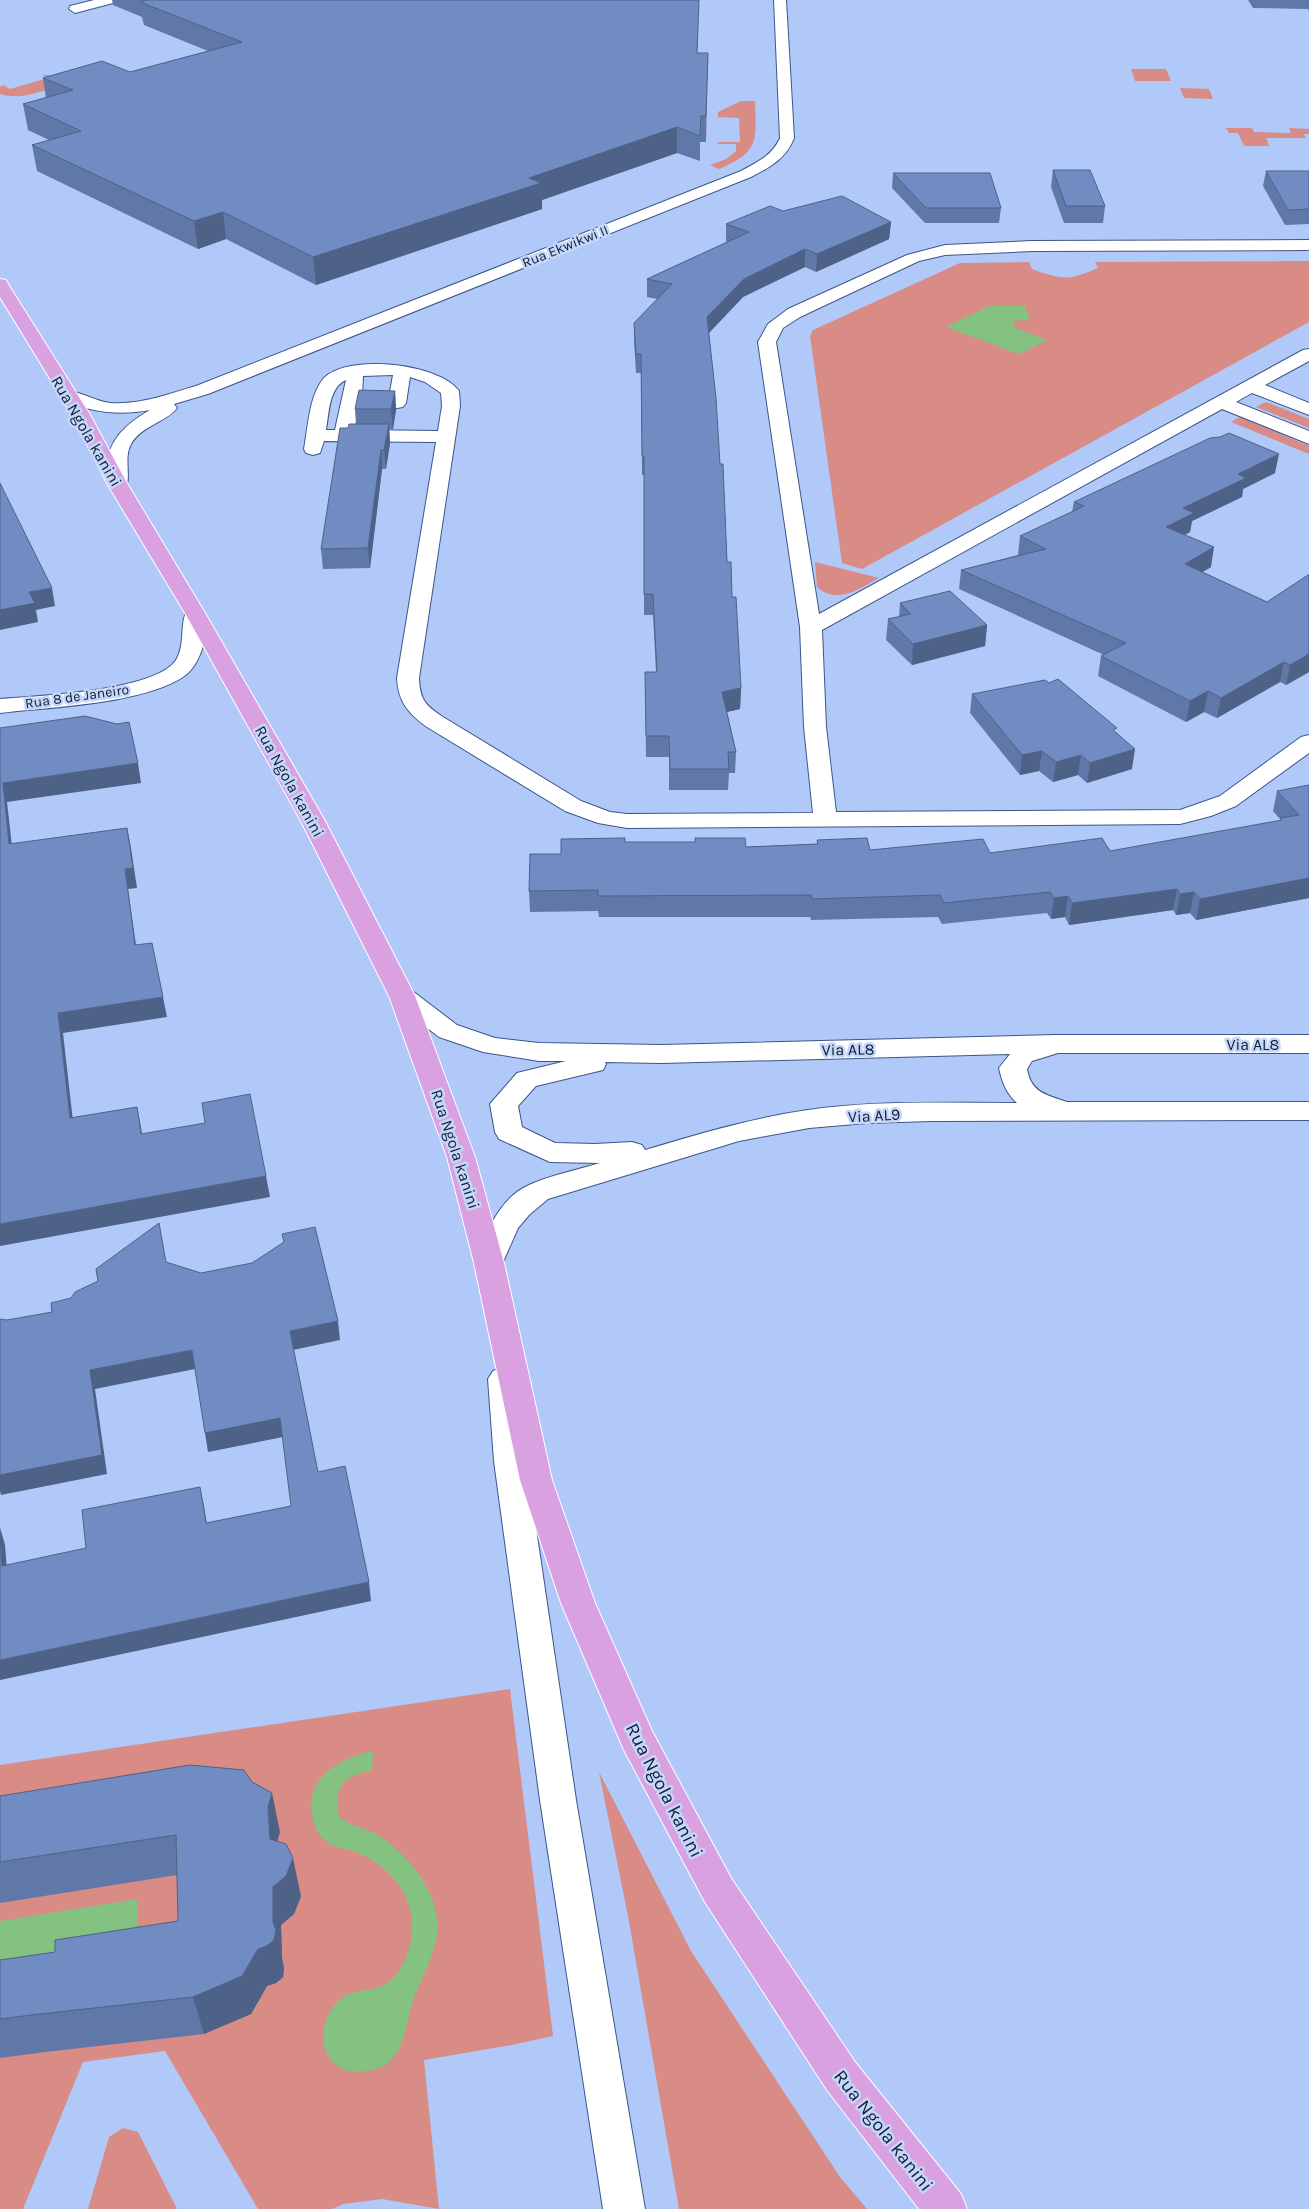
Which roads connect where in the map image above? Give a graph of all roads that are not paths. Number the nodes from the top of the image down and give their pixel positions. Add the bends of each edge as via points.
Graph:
1 (108, 0) edge
2 (780, 0) edge
3 (75, 8) dead end
4 (1309, 245) edge
5 (0, 284) edge
6 (1309, 354) edge
7 (343, 359) junction
8 (402, 372) junction
9 (1251, 386) junction
10 (202, 390) junction
11 (68, 396) junction
12 (1221, 402) junction
13 (397, 403) dead end
14 (1309, 410) edge
15 (344, 435) junction
16 (445, 437) junction
17 (1309, 438) edge
18 (118, 485) junction
19 (196, 613) junction
20 (811, 627) junction
21 (0, 706) edge
22 (1309, 742) edge
23 (825, 818) junction
24 (402, 996) junction
25 (1056, 1044) junction
26 (1309, 1044) edge
27 (661, 1054) junction
28 (1309, 1111) edge
29 (1070, 1113) junction
30 (676, 1150) junction
31 (489, 1263) junction
32 (499, 1315) junction
33 (624, 2209) edge
34 (946, 2209) edge

1 - 3 street
2 - 7 street, Rua Ekwikwi II via 787,138 783,149 770,161
4 - 20 street via 1040,246 945,250 913,258 778,322 769,331 767,342
5 - 11 main road, Rua Ngola kanini
6 - 9 street
7 - 8 street
7 - 10 street, Rua Ekwikwi II
7 - 15 street via 355,383
7 - 15 street via 338,377 327,385 324,393 314,442
8 - 13 street
8 - 16 street via 433,379 450,391 451,406
9 - 12 street
9 - 14 street
10 - 11 street, Rua Ekwikwi II via 123,409 95,407
10 - 18 street, Rua Ekwikwi II via 146,419 132,431 121,445 117,458
11 - 18 main road, Rua Ngola kanini
12 - 17 street
12 - 20 street
15 - 16 street
16 - 23 street via 408,678 408,693 415,707 565,801 606,818 649,822
18 - 19 main road, Rua Ngola kanini
19 - 21 street, Rua 8 de Janeiro via 192,648 176,672 138,687 106,694
19 - 24 main road, Rua Ngola kanini via 313,821
20 - 23 street
22 - 23 street via 1228,800 1203,812 1180,817
24 - 27 street, Via AL8 via 448,1031 492,1046 538,1052
24 - 31 main road, Rua Ngola kanini via 461,1157
25 - 26 street, Via AL8
25 - 27 street, Via AL8
25 - 29 street via 1023,1055 1013,1068 1014,1082 1028,1098
27 - 30 street via 584,1065 527,1079 504,1104 509,1132 550,1152 595,1154
28 - 29 street, Via AL9
29 - 30 street, Via AL9 via 868,1114 737,1132
30 - 31 street, Via AL9 via 538,1192 521,1204 504,1223
31 - 32 main road, Rua Ngola kanini
32 - 33 street, Rua Ngola kanini via 514,1490 558,1800
32 - 34 main road, Rua Ngola kanini via 536,1480 578,1603 637,1739 718,1890 841,2076

